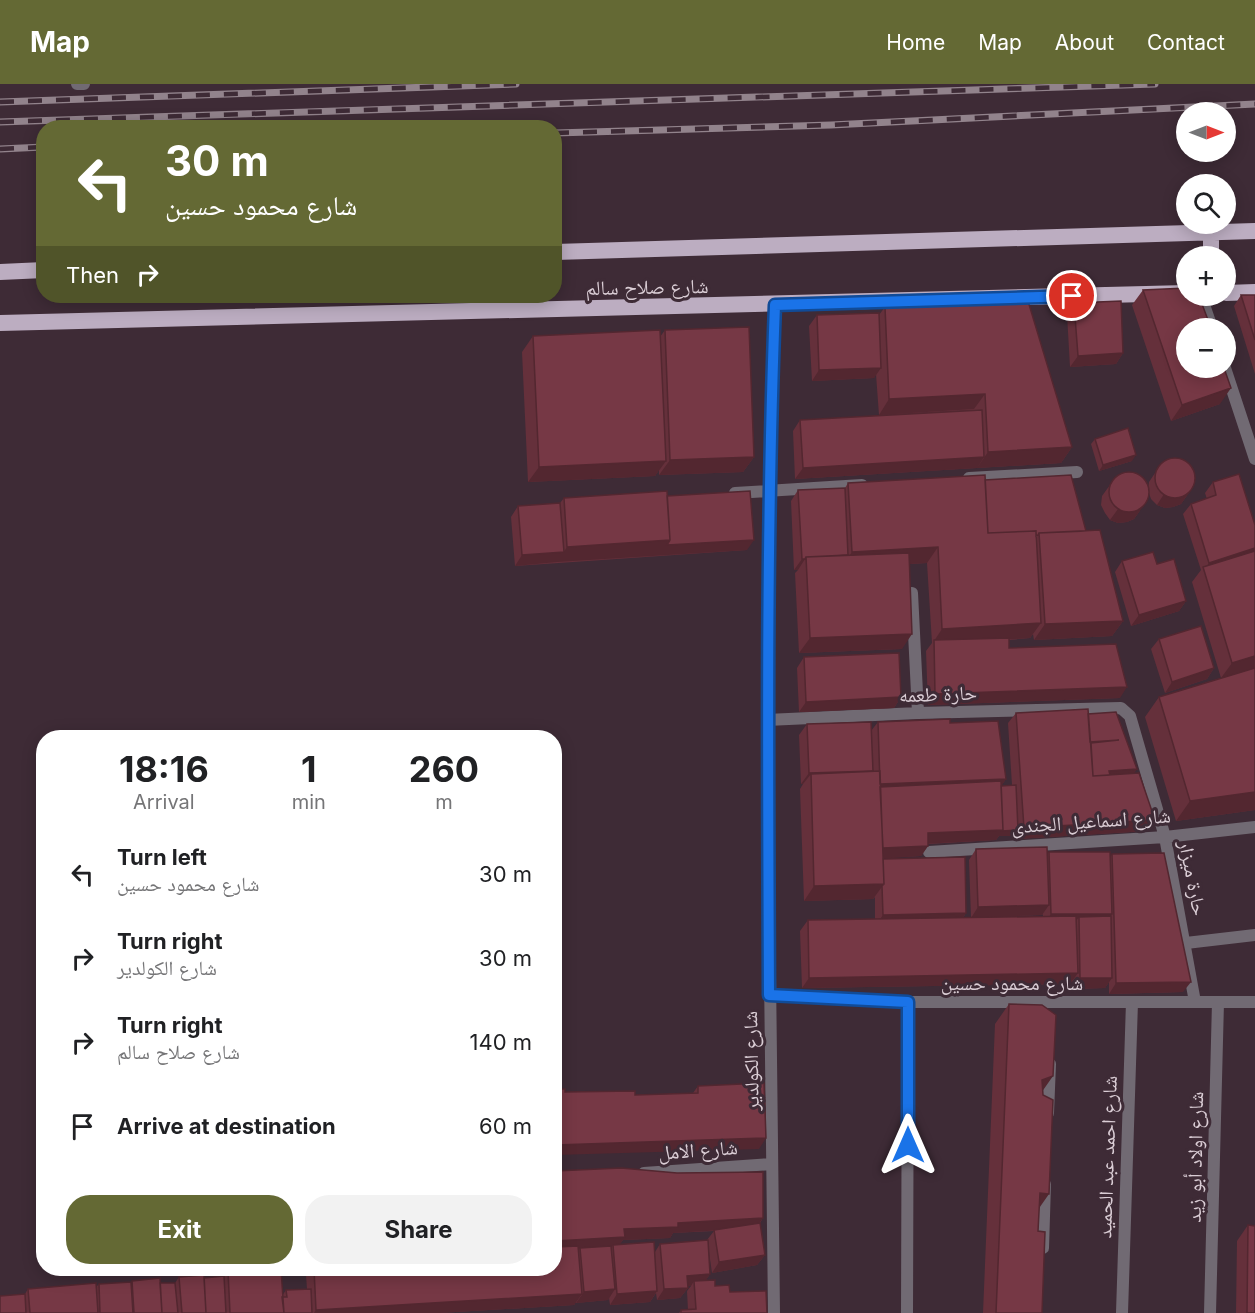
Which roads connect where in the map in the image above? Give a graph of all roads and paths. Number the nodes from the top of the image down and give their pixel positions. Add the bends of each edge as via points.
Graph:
1 (77, 84) edge
2 (84, 84) edge
3 (1236, 231) edge
4 (1255, 231) edge
5 (1176, 233) edge
6 (562, 252) edge
7 (36, 270) edge
8 (0, 272) edge
9 (1255, 292) edge
10 (1176, 293) edge
11 (1236, 293) edge
12 (775, 305) junction
13 (0, 323) edge
14 (1228, 378) edge
15 (1255, 459) edge
16 (1077, 471) dead end
17 (958, 479) edge
18 (875, 484) edge
19 (769, 491) junction
20 (721, 493) edge
21 (912, 593) edge
22 (1111, 708) joint
23 (918, 714) junction
24 (767, 720) junction
25 (1255, 827) edge
26 (1165, 837) junction
27 (929, 852) edge
28 (1255, 935) edge
29 (1186, 943) junction
30 (769, 995) junction
31 (908, 1002) junction
32 (1132, 1002) junction
33 (1195, 1002) junction
34 (1218, 1002) junction
35 (1255, 1002) edge
36 (1050, 1052) edge
37 (1048, 1123) edge
38 (771, 1164) junction
39 (1046, 1171) edge
40 (635, 1173) edge
41 (1042, 1266) edge
42 (774, 1313) edge
43 (907, 1313) edge
44 (1122, 1313) edge
45 (1210, 1313) edge

1 - 2 street
3 - 4 highway, شارع صلاح سالم
5 - 6 highway, شارع صلاح سالم
7 - 8 highway
9 - 11 highway
10 - 12 highway, شارع صلاح سالم
12 - 13 highway, شارع صلاح سالم
12 - 19 street, شارع الكولدير
14 - 15 street
16 - 17 street
18 - 19 street
19 - 20 street
19 - 24 street, شارع الكولدير
21 - 23 street
22 - 23 street, حارة طعمه
22 - 26 street, حارة ميزار via 1121,708 1130,716
23 - 24 street, حارة طعمه
24 - 30 street, شارع الكولدير
25 - 26 street, شارع اسماعيل الجندى
26 - 27 street, شارع اسماعيل الجندى
26 - 29 street, حارة ميزار
28 - 29 street
29 - 33 street, حارة ميزار
30 - 31 street, شارع محمود حسين
30 - 38 street, شارع الكولدير
31 - 32 street, شارع محمود حسين via 1051,1008
31 - 43 street
32 - 33 street, شارع محمود حسين
32 - 44 street, شارع احمد عبد الحميد
33 - 34 street, شارع محمود حسين
34 - 35 street, شارع محمود حسين
34 - 45 street, شارع اولاد أبو زيد
36 - 37 street
38 - 40 street, شارع الامل
38 - 42 street, شارع الكولدير
39 - 41 street

